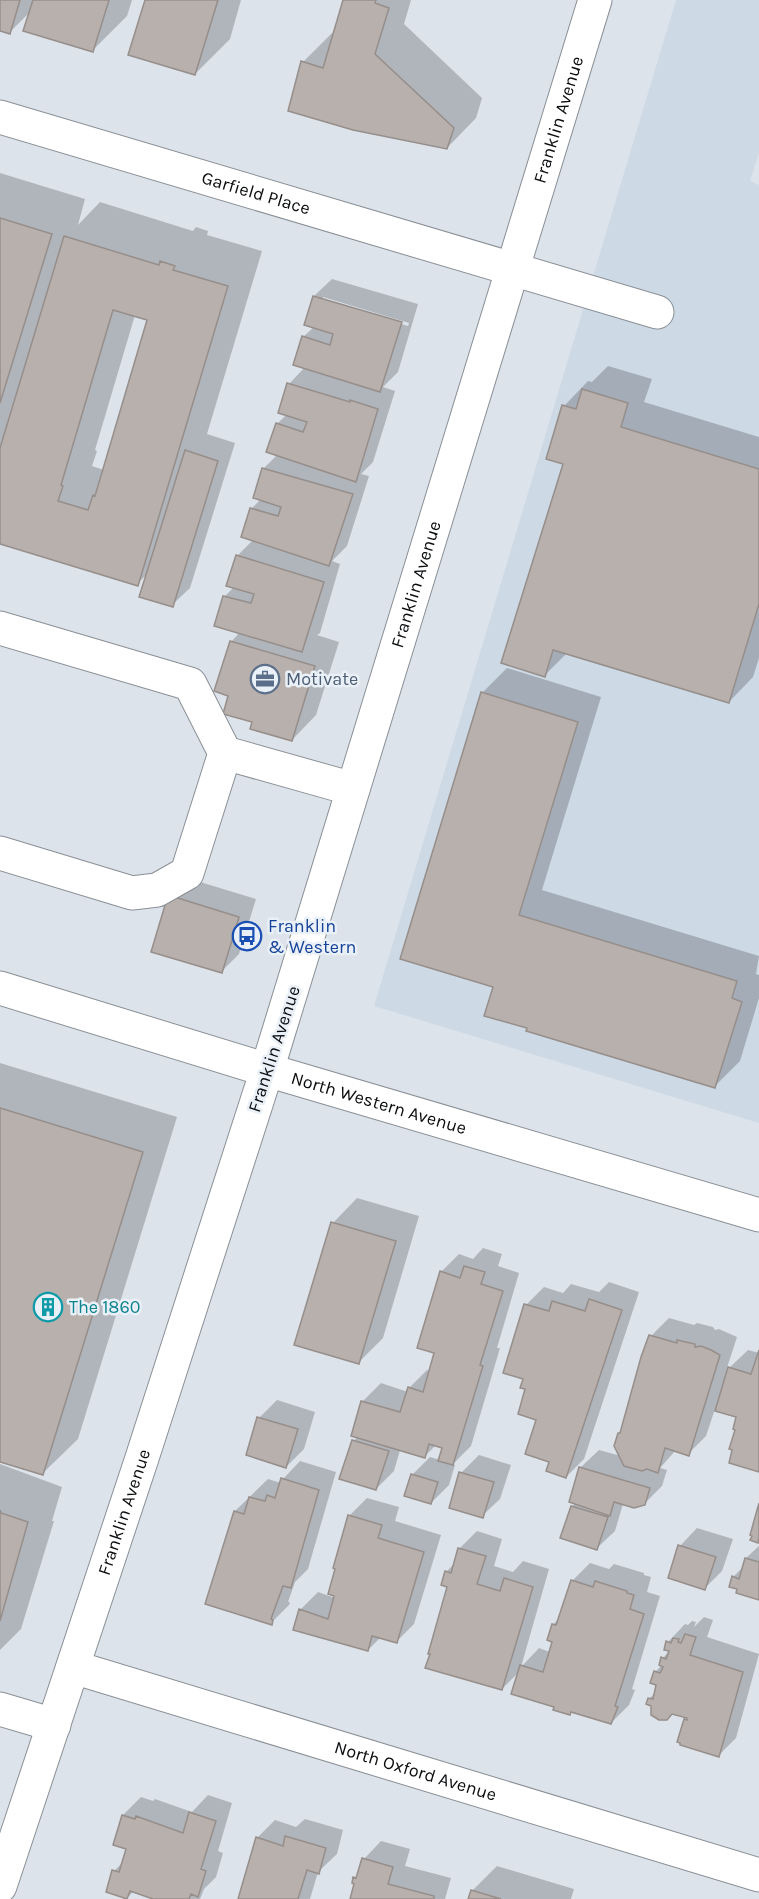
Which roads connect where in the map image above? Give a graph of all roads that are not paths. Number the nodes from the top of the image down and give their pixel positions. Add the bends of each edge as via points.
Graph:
1 (595, 0) edge
2 (0, 117) edge
3 (512, 270) junction
4 (657, 312) dead end
5 (0, 628) edge
6 (225, 753) junction
7 (353, 789) junction
8 (0, 853) edge
9 (0, 988) edge
10 (267, 1070) junction
11 (759, 1215) edge
12 (73, 1667) junction
13 (0, 1709) edge
14 (54, 1725) junction
15 (759, 1875) edge
16 (0, 1886) edge

1 - 3 street, Franklin Avenue
2 - 3 street, Garfield Place
3 - 4 street, Garfield Place
3 - 7 street, Franklin Avenue
5 - 6 street via 190,684
6 - 7 street
6 - 8 street via 188,873 157,890 132,893
7 - 10 street, Franklin Avenue
9 - 10 street, North Western Avenue
10 - 11 street, North Western Avenue
10 - 12 street, Franklin Avenue
12 - 14 street, Franklin Avenue
12 - 15 street, North Oxford Avenue
13 - 14 street
14 - 16 street, Franklin Avenue

